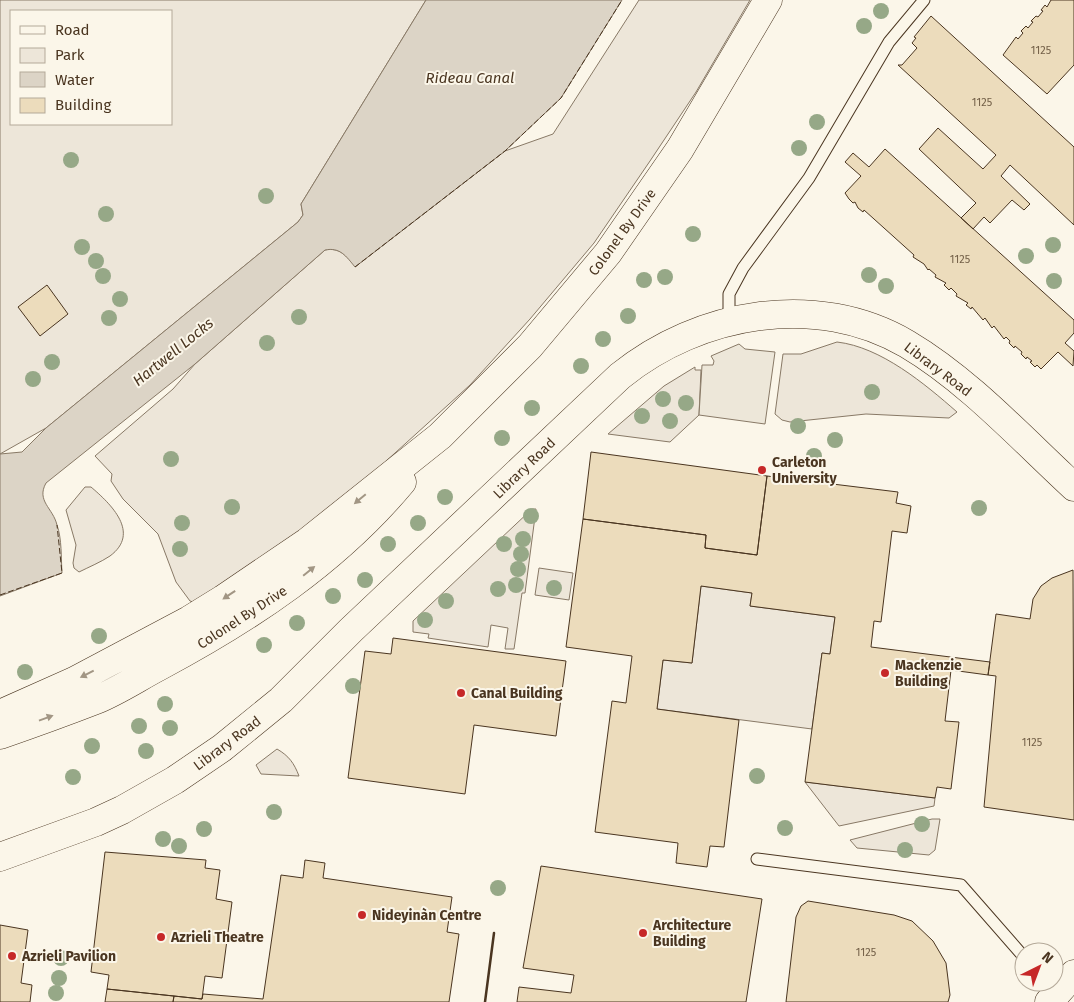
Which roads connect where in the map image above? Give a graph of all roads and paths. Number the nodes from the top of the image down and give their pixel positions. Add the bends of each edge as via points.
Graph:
1 (768, 0) edge
2 (924, 0) edge
3 (729, 321) junction
4 (440, 436) junction
5 (1074, 487) edge
6 (0, 714) edge
7 (0, 734) edge
8 (0, 856) edge
9 (757, 859) dead end
10 (1014, 946) edge

1 - 4 main road, Colonel By Drive via 689,135 608,253 530,346
2 - 3 lane via 889,42 824,155 743,268 729,294
3 - 5 main road, Library Road via 785,314 808,315 850,321 883,332 940,368 1018,432
3 - 8 main road, Library Road via 675,341 640,360 620,376 281,700 222,748 122,810
4 -> 6 main road, Colonel By Drive via 307,542 224,599 74,681
7 -> 4 main road, Colonel By Drive via 98,699 202,644 263,606 375,514
9 - 10 lane via 961,885

